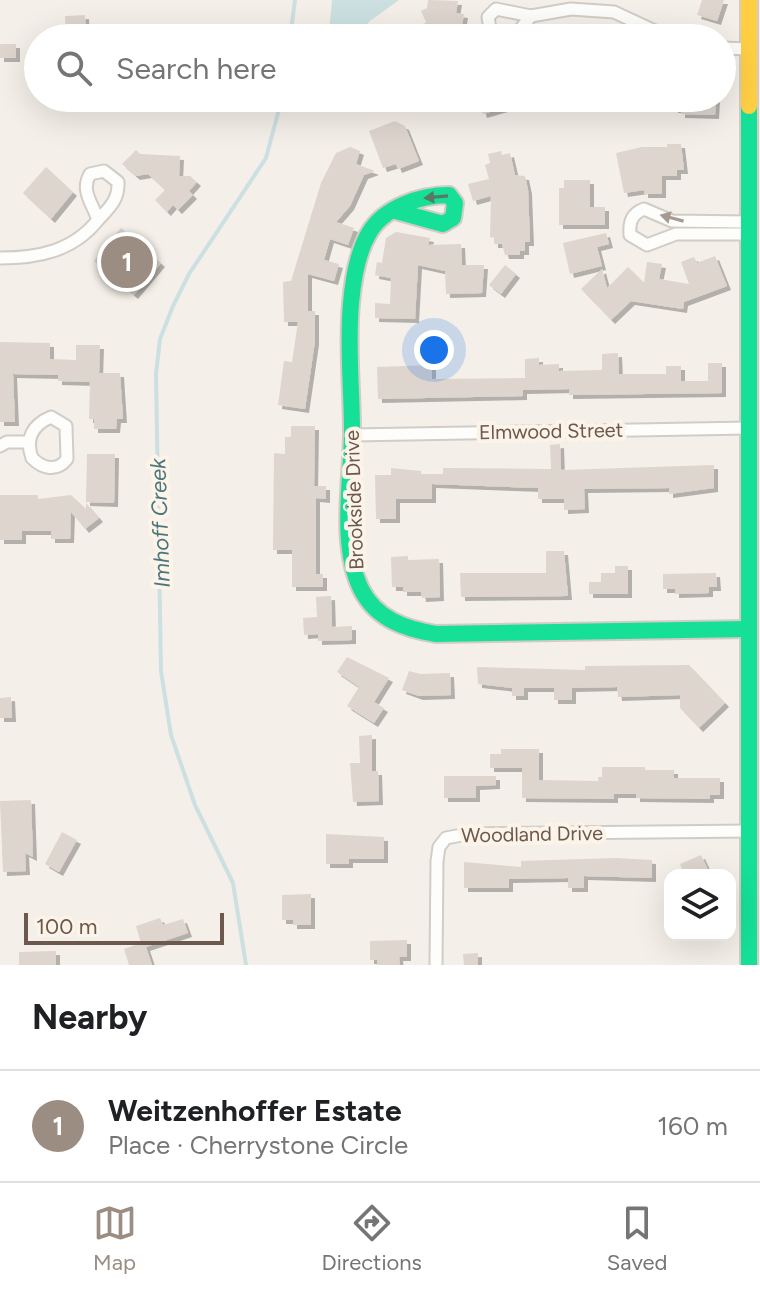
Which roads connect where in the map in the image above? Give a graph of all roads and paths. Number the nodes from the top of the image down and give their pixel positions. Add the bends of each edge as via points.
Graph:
1 (749, 0) edge
2 (531, 16) junction
3 (488, 24) edge
4 (525, 24) edge
5 (640, 24) edge
6 (736, 49) edge
7 (749, 49) junction
8 (755, 190) edge
9 (396, 211) dead end
10 (98, 220) dead end
11 (749, 228) junction
12 (0, 258) edge
13 (352, 435) junction
14 (753, 437) edge
15 (2, 441) edge
16 (28, 442) junction
17 (749, 629) junction
18 (749, 831) junction
19 (436, 965) edge
20 (749, 965) edge

1 - 7 street
2 - 3 street via 503,9 491,12
2 - 4 street
2 - 5 street via 571,9 614,12
6 - 7 street
7 - 8 street
8 - 11 street
9 - 13 street, Brookside Drive via 376,222 369,234 355,285
10 - 12 street via 83,237 53,252
11 -> 11 street via 672,221 644,209 630,224 633,239 647,245 676,234
11 - 14 street
13 - 14 street, Elmwood Street
13 - 17 street, Brookside Drive via 354,574 370,606 402,629 436,634
14 - 17 street
15 - 16 street
16 - 16 street via 38,465 56,468 67,459 61,420 41,421
17 - 18 street
18 - 19 street, Woodland Drive via 446,838 437,861
18 - 20 street

